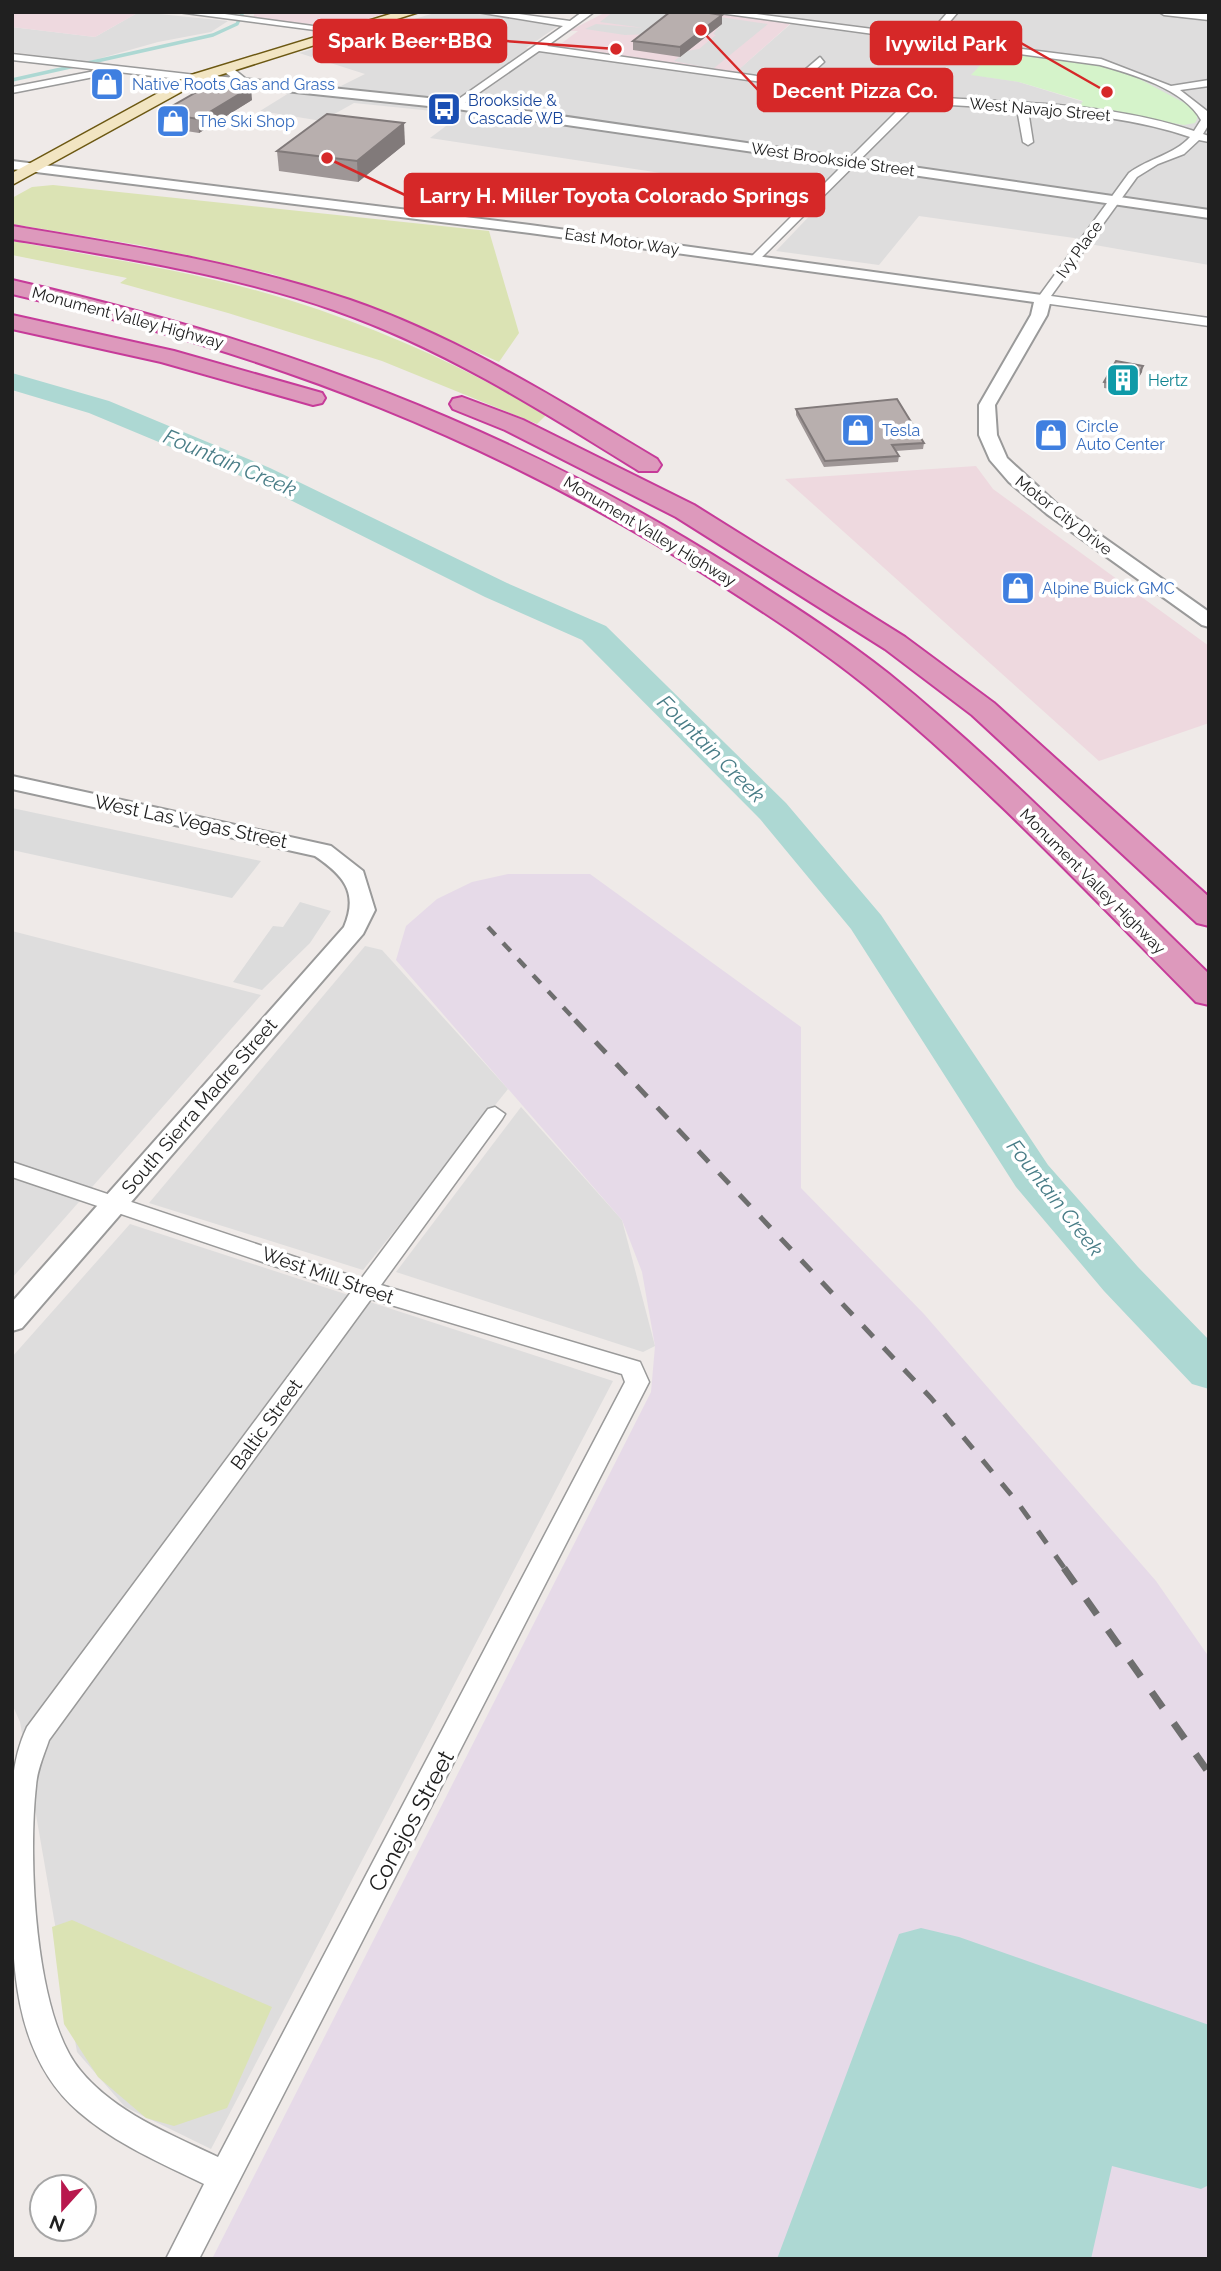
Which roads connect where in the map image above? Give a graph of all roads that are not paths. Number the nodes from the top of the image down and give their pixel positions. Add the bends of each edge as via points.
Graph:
1 (183, 12) edge
2 (276, 12) edge
3 (299, 12) edge
4 (412, 12) edge
5 (482, 12) edge
6 (589, 12) edge
7 (717, 12) edge
8 (953, 12) edge
9 (1164, 12) edge
10 (1209, 17) edge
11 (263, 22) junction
12 (281, 24) junction
13 (571, 24) junction
14 (345, 31) junction
15 (930, 39) junction
16 (536, 48) junction
17 (12, 57) edge
18 (820, 60) dead end
19 (226, 68) junction
20 (120, 69) junction
21 (195, 78) junction
22 (246, 83) junction
23 (795, 83) junction
24 (1209, 83) edge
25 (1168, 89) junction
26 (12, 90) edge
27 (915, 99) junction
28 (457, 104) junction
29 (1022, 105) junction
30 (1196, 137) junction
31 (1209, 139) edge
32 (1028, 142) dead end
33 (853, 163) junction
34 (12, 165) edge
35 (34, 168) junction
36 (12, 180) edge
37 (1114, 200) junction
38 (1209, 214) edge
39 (12, 232) edge
40 (756, 260) junction
41 (12, 268) edge
42 (12, 287) edge
43 (1043, 299) junction
44 (12, 321) edge
45 (1209, 322) edge
46 (416, 385) dead end
47 (441, 395) dead end
48 (617, 508) junction
49 (1209, 621) edge
50 (930, 668) junction
51 (12, 782) edge
52 (358, 882) joint
53 (1209, 916) edge
54 (1209, 994) edge
55 (495, 1114) dead end
56 (12, 1169) edge
57 (115, 1202) junction
58 (366, 1289) junction
59 (12, 1321) edge
60 (637, 1382) joint
61 (225, 2177) junction
62 (182, 2259) edge

1 - 11 street
2 - 11 street
3 - 12 street
4 - 14 main road
5 - 13 street
6 - 13 street
7 - 15 street
8 - 15 street
9 - 10 street
11 - 12 street
12 - 14 street
13 - 16 street
14 - 19 main road
15 - 25 street via 1101,62
16 - 23 street, West Navajo Street
16 - 28 street
17 - 20 street
18 - 23 street
19 - 21 main road
19 - 22 street
20 - 21 street
20 - 26 street
21 - 22 street, West Brookside Street
21 - 35 main road
22 - 28 street, West Brookside Street
23 - 27 street, West Navajo Street
24 - 25 street
25 - 30 street via 1203,111 1206,120
27 - 29 street, West Navajo Street
27 - 33 street
28 - 33 street, West Brookside Street
29 - 30 street, West Navajo Street via 1129,118 1180,128
29 - 32 street
30 - 31 street, West Navajo Street
30 - 37 street, Ivy Place via 1173,157 1139,170
33 - 37 street, West Brookside Street
33 - 40 street
34 - 35 street, East Motor Way
35 - 36 main road
35 - 40 street, East Motor Way
37 - 38 street, West Brookside Street
37 - 43 street, Ivy Place
39 - 50 highway via 164,259 301,293 389,323 471,361 732,515 840,590
40 - 43 street, East Motor Way
41 - 46 highway, Monument Valley Highway via 175,305
42 - 48 highway, Monument Valley Highway via 148,320 364,389 526,460
43 - 45 street, East Motor Way
43 - 49 street, Motor City Drive via 1039,316 987,405 988,435 999,460 1042,502
44 - 48 highway via 292,391
47 - 50 highway, Monument Valley Highway via 525,431 685,511
48 - 54 highway, Monument Valley Highway via 698,555 876,679 973,763
50 - 53 highway, Monument Valley Highway via 983,709
51 - 52 street, West Las Vegas Street via 323,851 352,871
52 - 57 street, South Sierra Madre Street via 363,910 355,929
55 - 58 street, Baltic Street
56 - 57 street, West Mill Street
57 - 58 street, West Mill Street
57 - 59 street, South Sierra Madre Street
58 - 60 street, West Mill Street via 632,1368
58 - 61 street, Baltic Street via 37,1734 22,1784 23,1902 37,2021 55,2063 83,2094 125,2127
60 - 61 street, Conejos Street
61 - 62 street, Conejos Street

